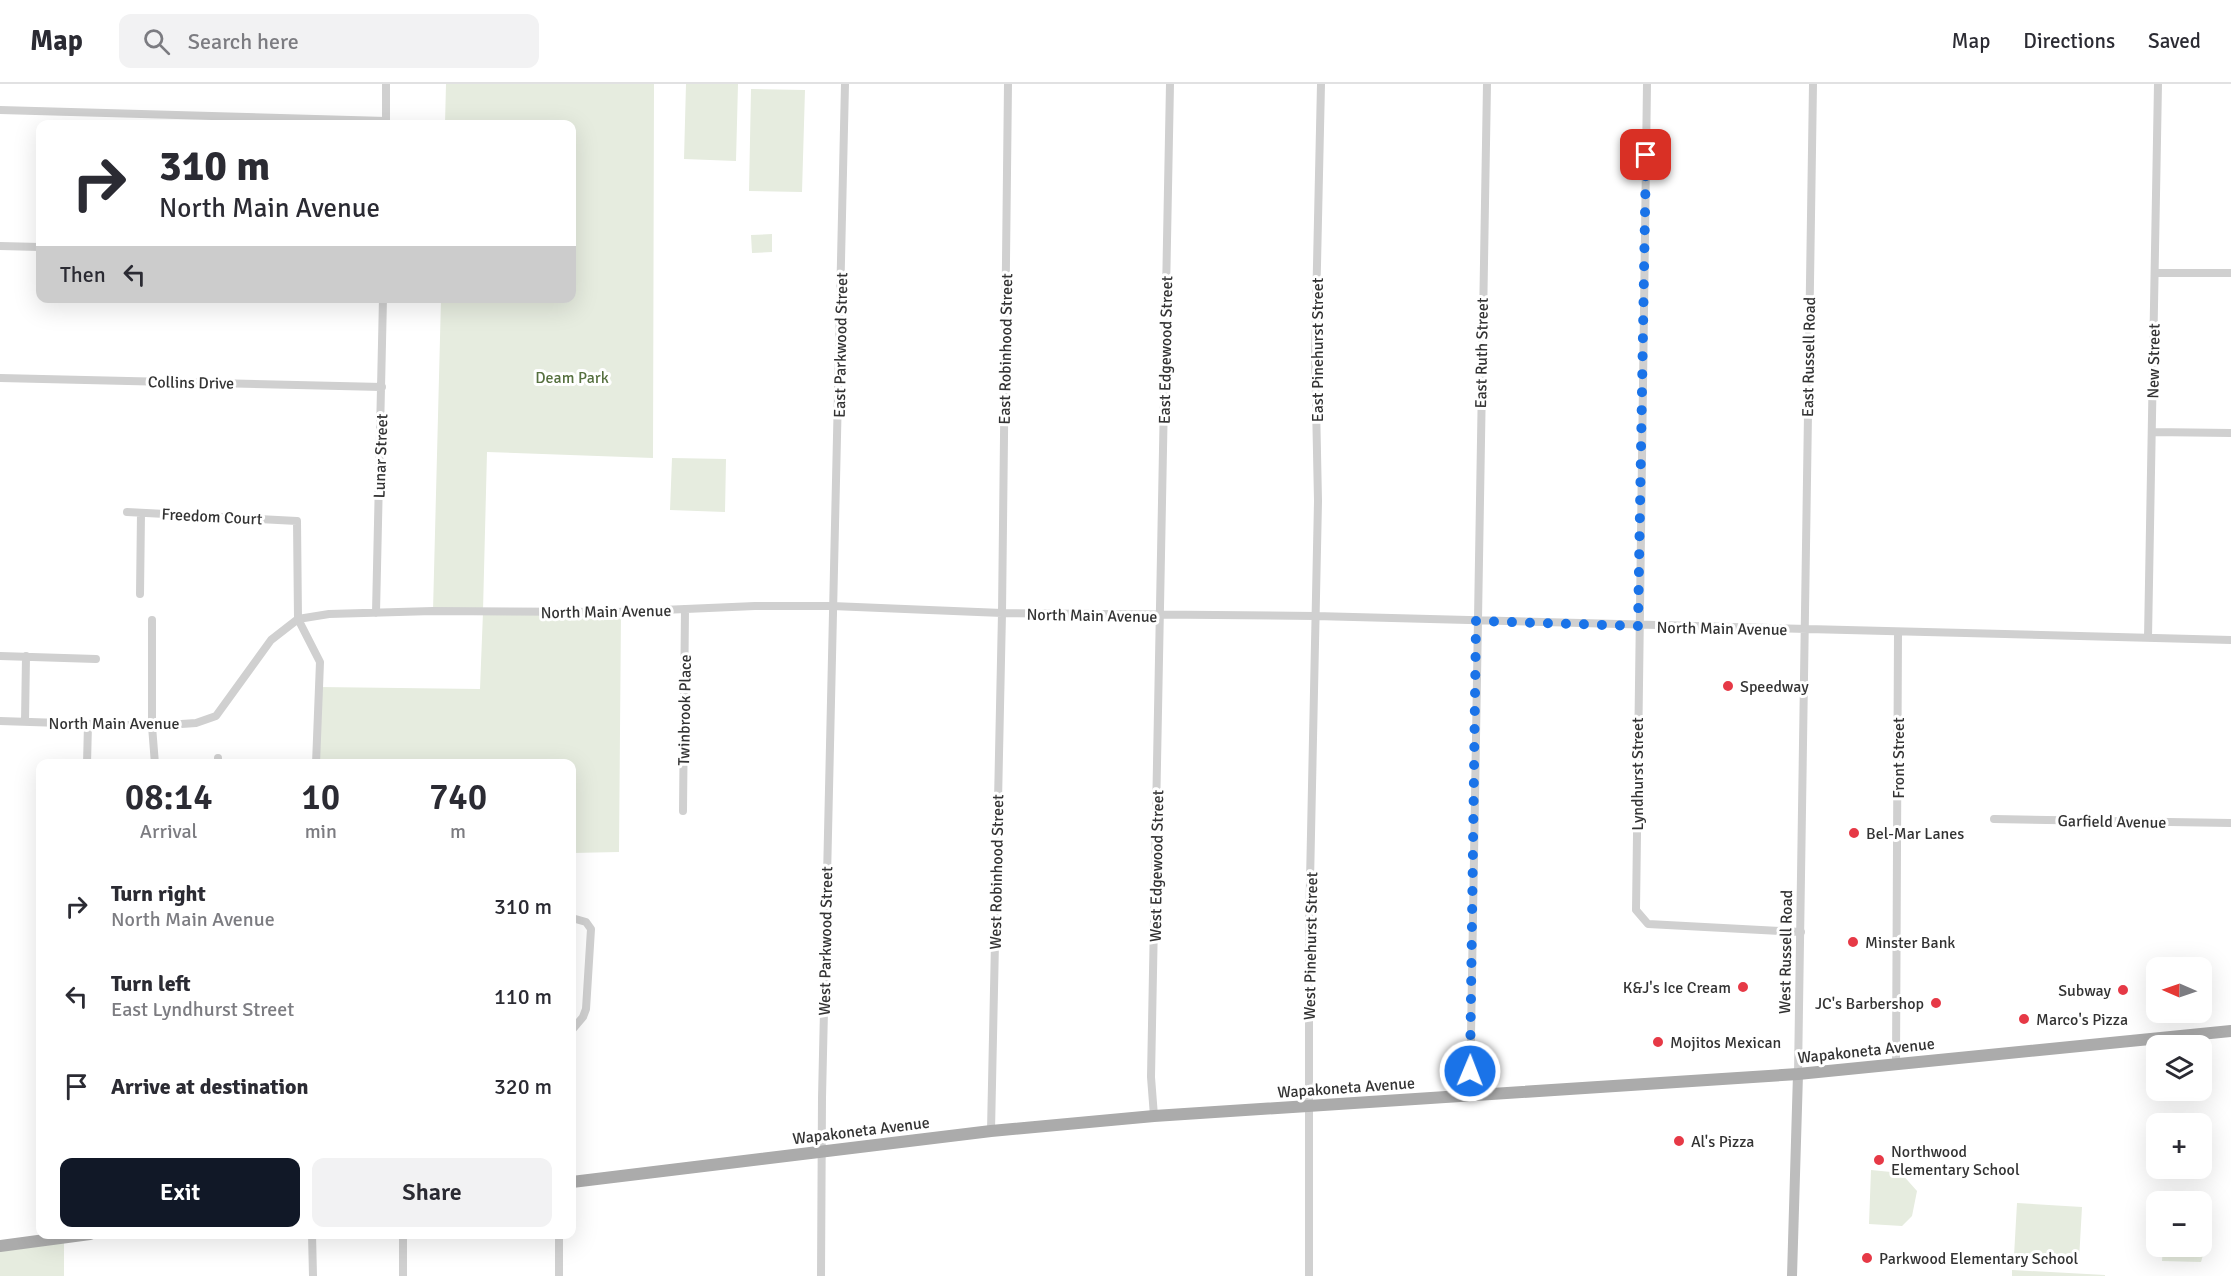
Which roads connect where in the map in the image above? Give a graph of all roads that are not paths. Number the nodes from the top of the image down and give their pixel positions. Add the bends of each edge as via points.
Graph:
1 (386, 84) edge
2 (845, 84) edge
3 (1008, 84) edge
4 (1170, 84) edge
5 (1321, 84) edge
6 (1487, 84) edge
7 (1647, 84) edge
8 (1812, 84) edge
9 (2158, 84) edge
10 (0, 110) edge
11 (297, 120) edge
12 (386, 120) edge
13 (0, 246) edge
14 (36, 247) edge
15 (2155, 273) junction
16 (2231, 273) edge
17 (383, 303) edge
18 (0, 378) edge
19 (382, 387) junction
20 (2152, 432) junction
21 (2231, 433) edge
22 (127, 512) dead end
23 (141, 513) junction
24 (140, 594) dead end
25 (617, 602) dead end
26 (832, 606) junction
27 (685, 609) junction
28 (616, 612) junction
29 (376, 614) junction
30 (1002, 614) junction
31 (1161, 616) junction
32 (1315, 616) junction
33 (298, 619) junction
34 (152, 620) dead end
35 (1476, 621) junction
36 (1638, 626) junction
37 (1803, 629) junction
38 (1898, 632) junction
39 (2148, 638) junction
40 (2231, 640) edge
41 (0, 656) edge
42 (27, 656) junction
43 (96, 658) dead end
44 (0, 722) edge
45 (25, 722) junction
46 (88, 724) junction
47 (152, 726) junction
48 (87, 759) edge
49 (155, 759) edge
50 (316, 759) edge
51 (683, 812) dead end
52 (1994, 819) dead end
53 (2231, 823) edge
54 (576, 919) edge
55 (1801, 932) junction
56 (576, 1025) edge
57 (2231, 1031) edge
58 (1896, 1064) junction
59 (1798, 1074) junction
60 (1470, 1095) junction
61 (1309, 1105) junction
62 (1154, 1116) junction
63 (991, 1131) junction
64 (820, 1150) junction
65 (576, 1181) edge
66 (36, 1238) edge
67 (312, 1239) edge
68 (403, 1239) edge
69 (559, 1239) edge
70 (0, 1246) edge
71 (313, 1276) edge
72 (403, 1276) edge
73 (559, 1276) edge
74 (821, 1276) edge
75 (1309, 1276) edge
76 (1792, 1276) edge

1 - 12 street
2 - 26 street, East Parkwood Street
3 - 30 street, East Robinhood Street
4 - 31 street, East Edgewood Street
5 - 32 street, East Pinehurst Street
6 - 35 street, East Ruth Street
7 - 36 street, Lyndhurst Street
8 - 37 street, East Russell Road
9 - 15 street, New Street
10 - 11 street
13 - 14 street
15 - 16 street
15 - 20 street, New Street
17 - 19 street, Lunar Street
18 - 19 street, Collins Drive
19 - 29 street, Lunar Street
20 - 21 street
20 - 39 street, New Street
22 - 23 street, Freedom Court
23 - 24 street
23 - 33 street, Freedom Court via 297,521
25 - 28 street
26 - 27 street, North Main Avenue
26 - 30 street, North Main Avenue
26 - 64 street, West Parkwood Street
27 - 28 street, North Main Avenue
27 - 51 street, Twinbrook Place
28 - 29 street, North Main Avenue
29 - 33 street, North Main Avenue via 329,614
30 - 31 street, North Main Avenue
30 - 63 street, West Robinhood Street
31 - 32 street, North Main Avenue
31 - 62 street, West Edgewood Street via 1151,1077
32 - 35 street, North Main Avenue
32 - 61 street, West Pinehurst Street
33 - 47 street, North Main Avenue via 271,640 216,716 196,723
33 - 50 street via 320,662
34 - 47 street
35 - 36 street, North Main Avenue
35 - 60 street, East Ruth Street
36 - 37 street, North Main Avenue
36 - 55 street, Lyndhurst Street via 1636,910 1648,924
37 - 38 street, North Main Avenue
37 - 55 street, West Russell Road
38 - 39 street, North Main Avenue
38 - 58 street, Front Street
39 - 40 street, North Main Avenue
41 - 42 street
42 - 43 street
42 - 45 street
44 - 45 street, North Main Avenue
45 - 46 street, North Main Avenue
46 - 47 street, North Main Avenue
46 - 48 street
47 - 49 street
52 - 53 street, Garfield Avenue
54 - 56 street via 586,922 591,929 586,1009
55 - 59 street, West Russell Road
57 - 58 main road, Wapakoneta Avenue
58 - 59 main road, Wapakoneta Avenue
59 - 60 main road, Wapakoneta Avenue
59 - 76 main road, West Russell Road
60 - 61 main road, Wapakoneta Avenue
61 - 62 main road, Wapakoneta Avenue
61 - 75 street, West Pinehurst Street
62 - 63 main road, Wapakoneta Avenue
63 - 64 main road, Wapakoneta Avenue
64 - 65 main road, Wapakoneta Avenue
64 - 74 street, West Parkwood Street
66 - 70 main road
67 - 71 street
68 - 72 street
69 - 73 street

